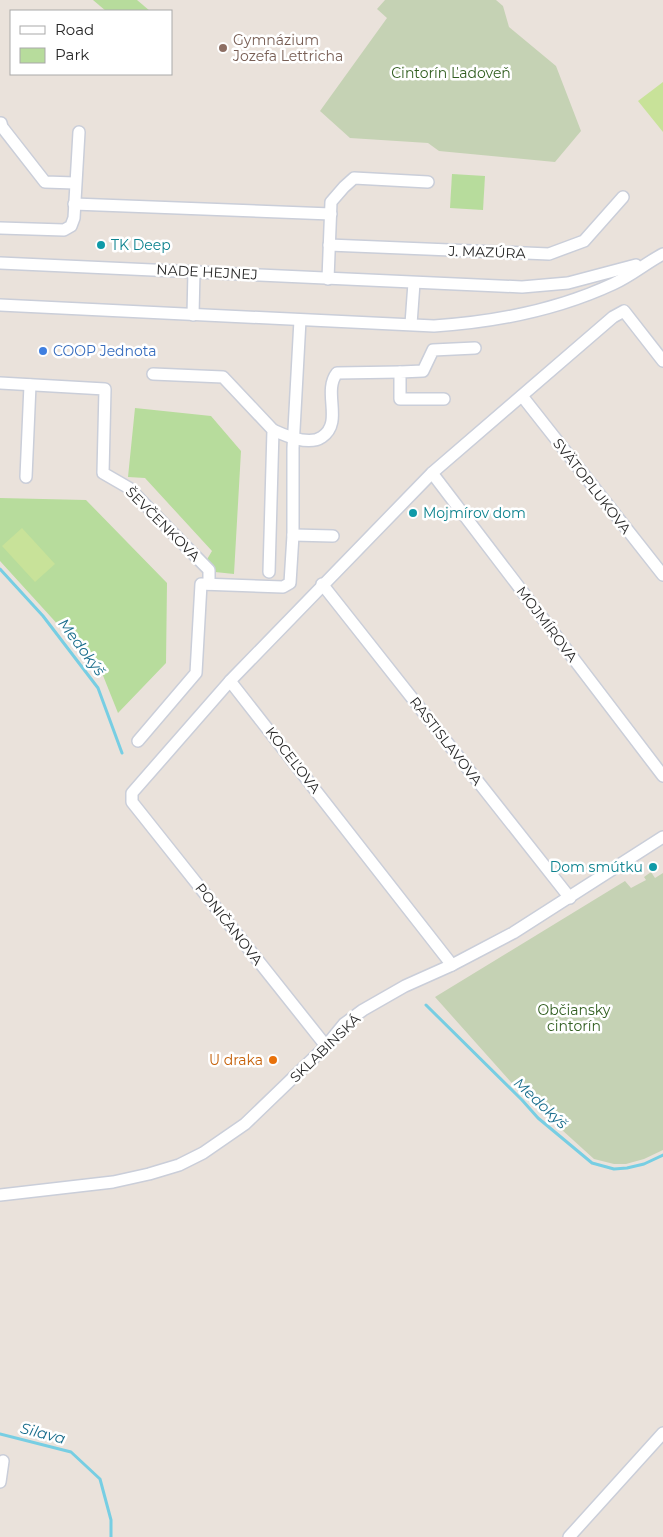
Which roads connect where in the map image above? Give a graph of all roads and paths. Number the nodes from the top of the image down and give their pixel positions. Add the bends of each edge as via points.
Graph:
1 (1, 123) edge
2 (79, 132) dead end
3 (428, 182) dead end
4 (75, 183) junction
5 (623, 197) dead end
6 (74, 204) junction
7 (330, 214) junction
8 (0, 228) edge
9 (329, 245) junction
10 (663, 254) edge
11 (650, 261) junction
12 (0, 263) edge
13 (194, 271) junction
14 (328, 278) junction
15 (414, 283) junction
16 (0, 305) edge
17 (193, 315) junction
18 (300, 320) junction
19 (411, 324) junction
20 (475, 348) dead end
21 (663, 362) edge
22 (400, 372) junction
23 (153, 374) dead end
24 (0, 383) edge
25 (30, 384) junction
26 (522, 396) junction
27 (444, 399) dead end
28 (273, 430) junction
29 (294, 439) junction
30 (432, 473) junction
31 (26, 477) dead end
32 (293, 535) junction
33 (333, 536) dead end
34 (269, 572) dead end
35 (663, 575) edge
36 (205, 584) junction
37 (322, 584) junction
38 (230, 681) junction
39 (138, 741) dead end
40 (663, 776) edge
41 (663, 837) edge
42 (570, 898) junction
43 (452, 965) junction
44 (326, 1046) junction
45 (0, 1195) edge
46 (663, 1433) edge
47 (3, 1461) dead end
48 (0, 1482) edge
49 (569, 1537) edge

1 - 4 street via 45,182
2 - 4 street
3 - 7 street via 354,178 331,202
4 - 6 street
5 - 9 street, J. MAZÚRA via 584,242 548,254
6 - 7 street
6 - 8 street via 71,226 64,230
7 - 9 street
9 - 14 street
10 - 11 street, NADE HEJNEJ
11 - 15 street, NADE HEJNEJ via 568,283 543,286
11 - 19 street, NADE HEJNEJ via 615,283 519,315 434,326
12 - 13 street, NADE HEJNEJ
13 - 14 street, NADE HEJNEJ
13 - 17 street
14 - 15 street, NADE HEJNEJ
15 - 19 street
16 - 17 street, NADE HEJNEJ
17 - 18 street, NADE HEJNEJ
18 - 19 street, NADE HEJNEJ
18 - 29 street
20 - 22 street via 432,350 423,371
21 - 26 street via 624,311 612,317
22 - 27 street via 400,399
22 - 29 street via 337,373 332,380 332,425 327,433 317,440
23 - 28 street via 223,377
24 - 25 street
25 - 31 street
25 - 36 street, ŠEVČENKOVA via 105,389 103,473 130,488 209,570
26 - 30 street
26 - 35 street, SVÄTOPLUKOVA
28 - 29 street
28 - 34 street
29 - 32 street
30 - 37 street
30 - 40 street, MOJMÍROVA
32 - 33 street
32 - 36 street via 290,583 283,587
36 - 39 street, ŠEVČENKOVA via 196,673
37 - 38 street
37 - 42 street, RASTISLAVOVA
38 - 43 street, KOCEĽOVA
38 - 44 street, PONIČANOVA via 132,794 132,802
41 - 42 street, SKLABINSKÁ
42 - 43 street, SKLABINSKÁ via 513,934
43 - 44 street, SKLABINSKÁ via 383,997 344,1024
44 - 45 street, SKLABINSKÁ via 245,1124 179,1165 113,1182
46 - 49 street
47 - 48 street

